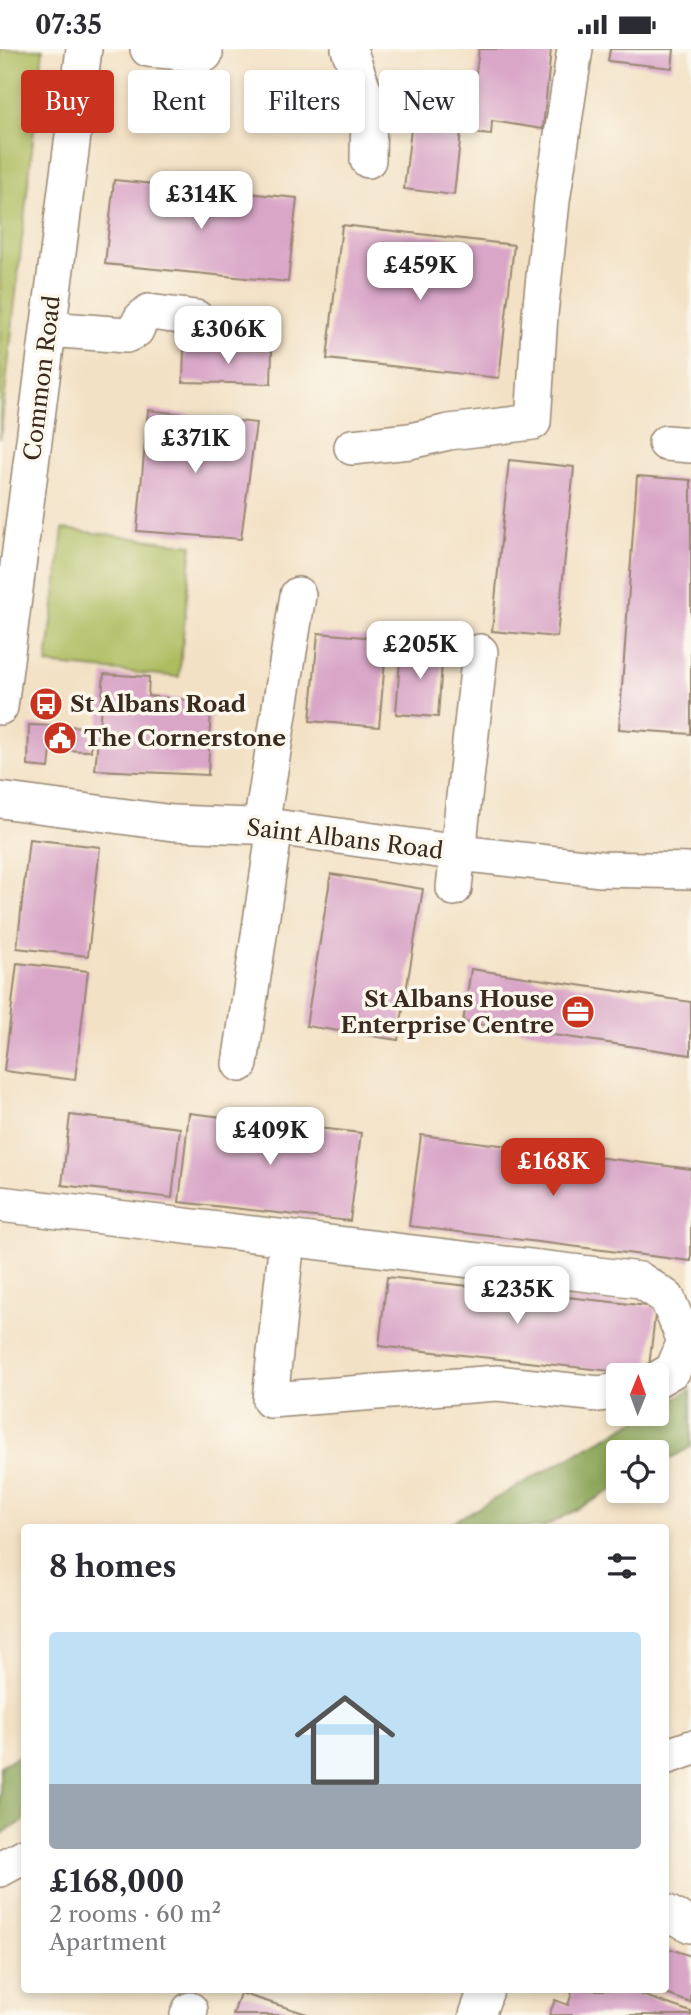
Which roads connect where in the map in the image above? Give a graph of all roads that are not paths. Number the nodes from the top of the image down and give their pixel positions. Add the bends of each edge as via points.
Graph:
1 (83, 49) edge
2 (349, 49) edge
3 (575, 49) edge
4 (368, 160) dead end
5 (196, 318) dead end
6 (48, 329) junction
7 (352, 447) dead end
8 (298, 595) dead end
9 (480, 652) dead end
10 (0, 707) edge
11 (0, 800) edge
12 (268, 826) junction
13 (459, 853) junction
14 (691, 871) edge
15 (454, 888) dead end
16 (240, 1064) dead end
17 (0, 1204) edge
18 (287, 1239) junction
19 (669, 1372) edge
20 (606, 1393) edge
21 (691, 1748) edge
22 (669, 1755) edge
23 (21, 1858) edge
24 (0, 1869) edge
25 (669, 1914) edge
26 (691, 1925) edge
27 (485, 1993) edge
28 (477, 2015) edge

1 - 6 street, Common Road
2 - 4 street via 369,106
3 - 7 street via 548,238 533,422
5 - 6 street via 149,312 136,330 126,335
6 - 10 street, Common Road
8 - 12 street
9 - 13 street
11 - 12 street, Saint Albans Road via 171,834
12 - 13 street, Saint Albans Road
12 - 16 street
13 - 14 street, Saint Albans Road via 601,869
13 - 15 street
17 - 18 street
18 - 19 street via 640,1280 667,1298 685,1341
18 - 20 street via 270,1400 497,1383
21 - 22 street
23 - 24 street
25 - 26 street
27 - 28 street

